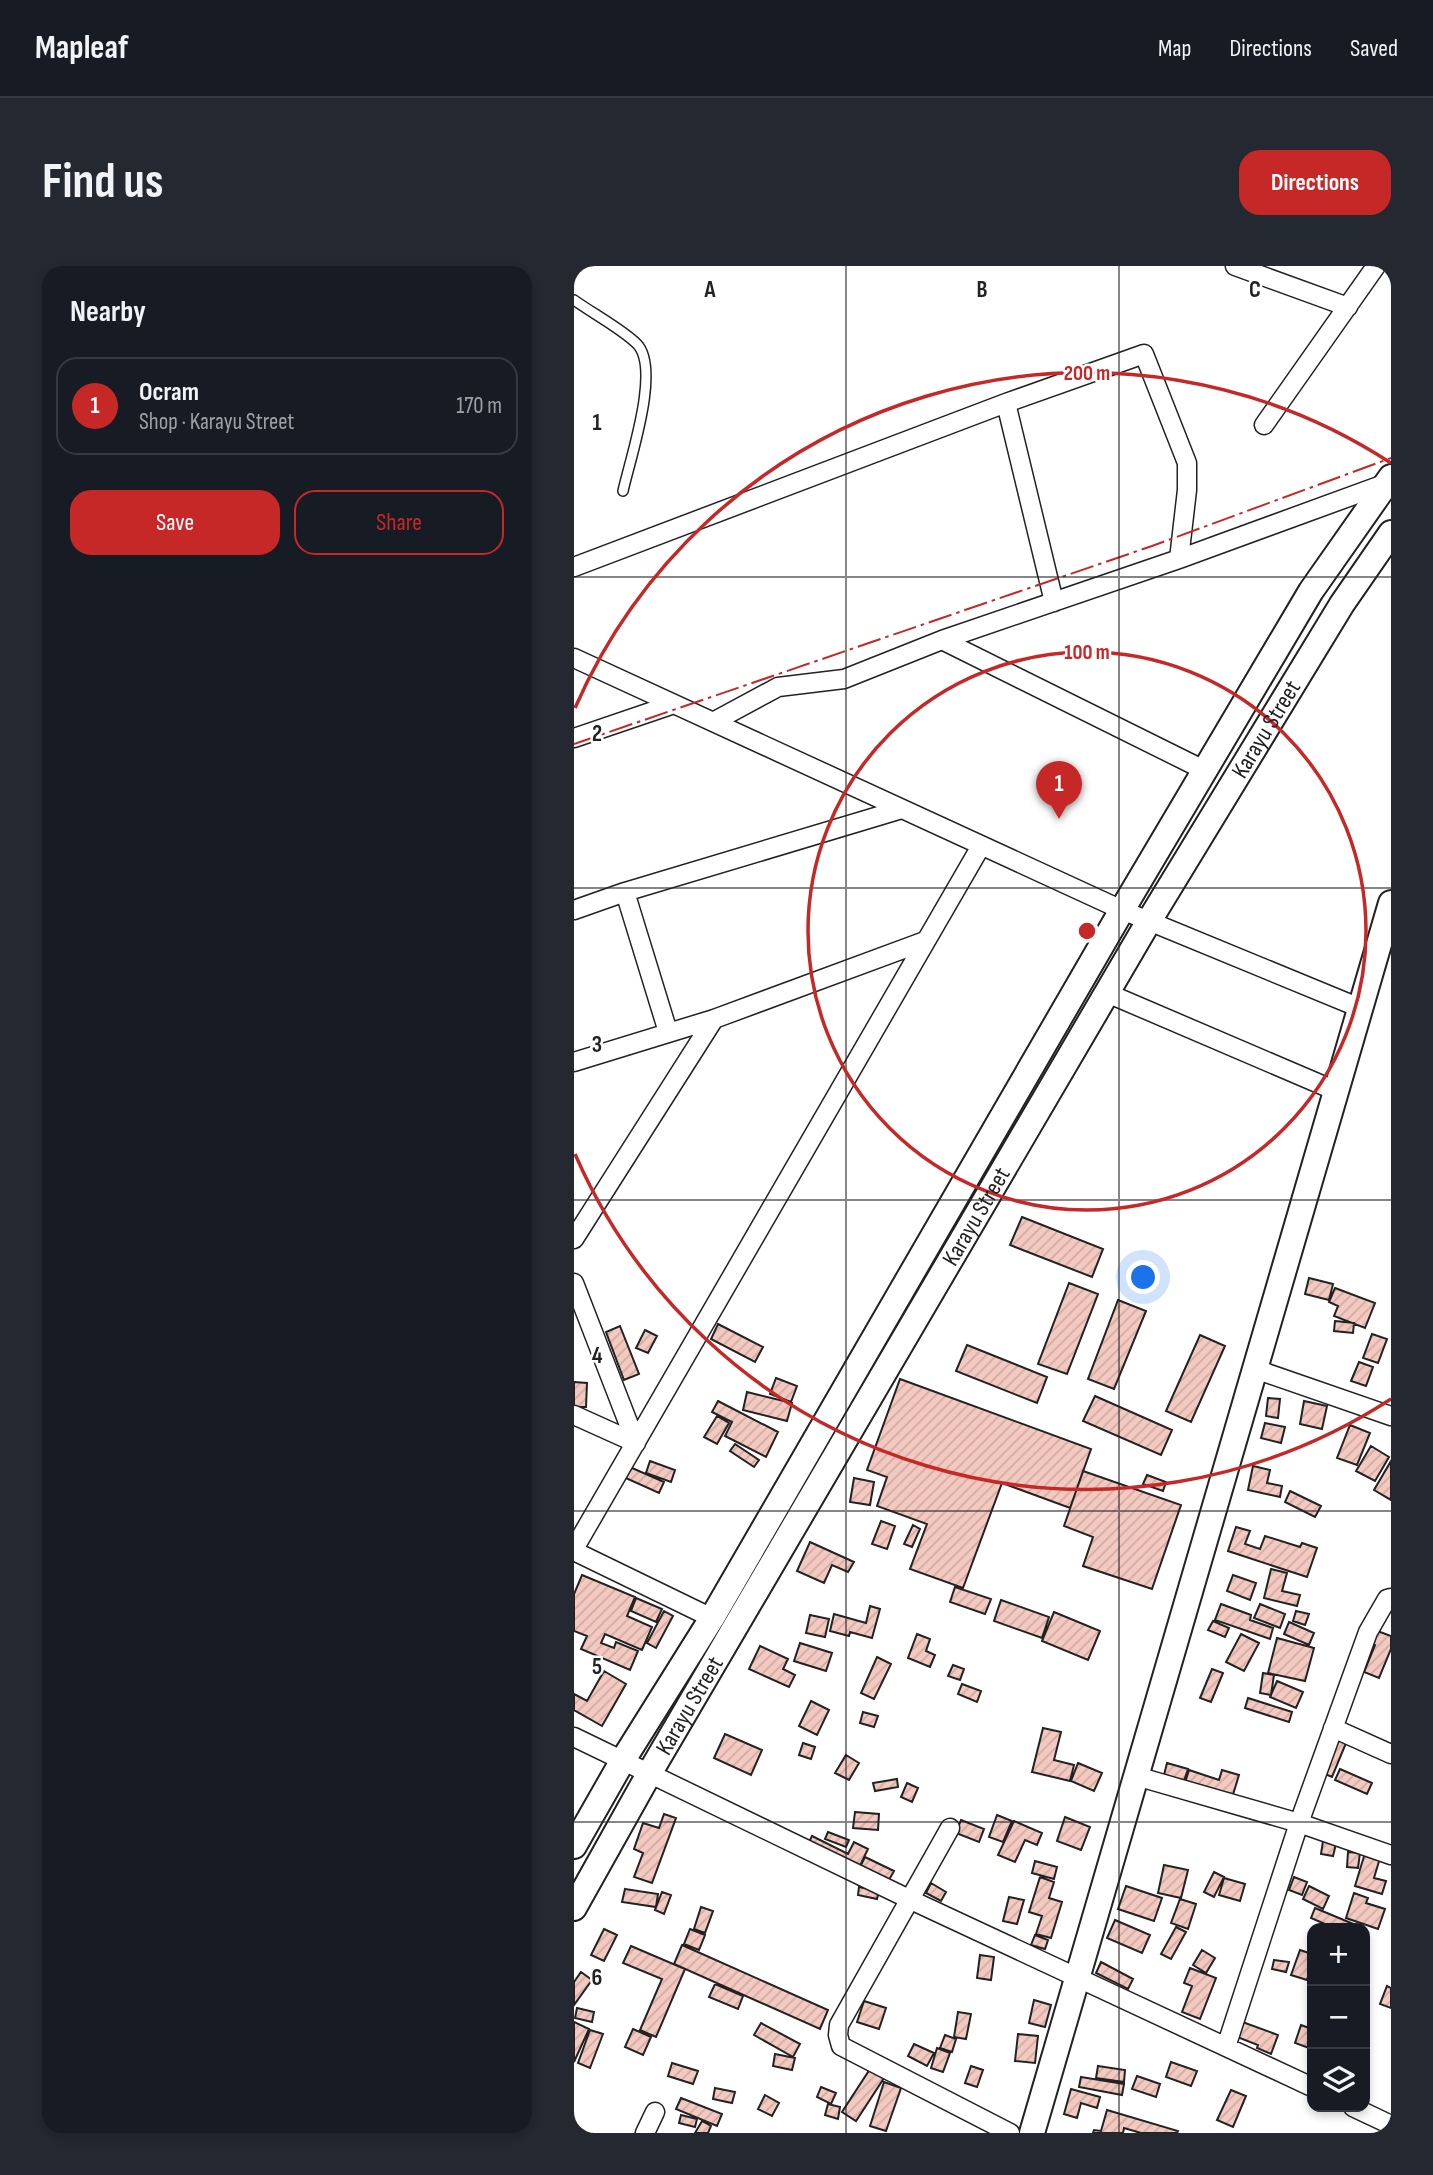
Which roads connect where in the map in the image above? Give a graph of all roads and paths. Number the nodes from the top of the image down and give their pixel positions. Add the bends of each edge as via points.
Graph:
1 (1235, 266) edge
2 (1376, 266) edge
3 (574, 300) edge
4 (1348, 307) junction
5 (1006, 403) junction
6 (1264, 425) dead end
7 (1389, 480) edge
8 (622, 491) dead end
9 (1391, 533) edge
10 (1178, 559) junction
11 (574, 567) edge
12 (1054, 602) junction
13 (942, 640) junction
14 (574, 658) edge
15 (674, 704) junction
16 (713, 722) junction
17 (574, 738) edge
18 (1206, 771) junction
19 (902, 809) junction
20 (981, 846) junction
21 (625, 892) junction
22 (1391, 903) edge
23 (574, 910) edge
24 (1122, 910) junction
25 (1149, 921) junction
26 (1386, 939) edge
27 (925, 941) junction
28 (1107, 993) junction
29 (1360, 1008) junction
30 (715, 1019) junction
31 (668, 1032) junction
32 (574, 1062) edge
33 (1336, 1091) junction
34 (574, 1239) edge
35 (574, 1283) edge
36 (1255, 1369) junction
37 (574, 1415) edge
38 (1391, 1416) edge
39 (636, 1443) junction
40 (574, 1550) edge
41 (1391, 1598) edge
42 (712, 1618) junction
43 (1333, 1728) junction
44 (574, 1737) edge
45 (1391, 1754) edge
46 (623, 1760) junction
47 (649, 1774) junction
48 (1136, 1776) junction
49 (1299, 1823) junction
50 (950, 1828) dead end
51 (574, 1846) edge
52 (1391, 1855) edge
53 (911, 1900) junction
54 (574, 1908) edge
55 (1076, 1977) junction
56 (1226, 2047) junction
57 (1307, 2085) edge
58 (655, 2112) dead end
59 (1364, 2112) edge
60 (1391, 2125) edge
61 (645, 2133) edge
62 (1010, 2133) edge
63 (1032, 2133) edge

1 - 4 street
2 - 4 street
3 - 8 lane via 638,345 646,369 647,391
4 - 6 street
5 - 10 street via 1144,354 1187,463
5 - 11 street
5 - 12 street
7 - 10 street
7 - 18 main road, Karayu Street via 1311,591
9 - 25 main road, Karayu Street via 1342,604
10 - 12 street
12 - 13 street
13 - 16 street via 845,679 778,687
13 - 18 street
14 - 15 street
15 - 16 street
15 - 17 street
16 - 19 street
18 - 24 main road, Karayu Street
19 - 20 street
19 - 21 street
20 - 24 street
20 - 27 street
21 - 23 street
21 - 31 street
22 - 26 main road
24 - 25 street
24 - 42 main road, Karayu Street
25 - 28 main road, Karayu Street
25 - 29 street
26 - 29 main road
27 - 30 street
27 - 39 street
28 - 33 street
28 - 47 main road, Karayu Street
29 - 33 main road
30 - 31 street
30 - 34 street
31 - 32 street
33 - 36 main road
35 - 39 street
36 - 38 street
36 - 48 main road
37 - 39 street
39 - 40 street
40 - 42 street
41 - 43 street via 1368,1632
42 - 46 main road, Karayu Street
43 - 45 street
43 - 49 street
44 - 46 street
46 - 47 street
46 - 51 main road, Karayu Street
47 - 53 street
47 - 54 main road, Karayu Street
48 - 49 street
48 - 55 main road
49 - 52 street
49 - 56 street
50 - 53 street
53 - 55 street
53 - 62 street via 839,2025 841,2046
55 - 56 street
55 - 63 main road
56 - 57 street
58 - 61 street
59 - 60 street

